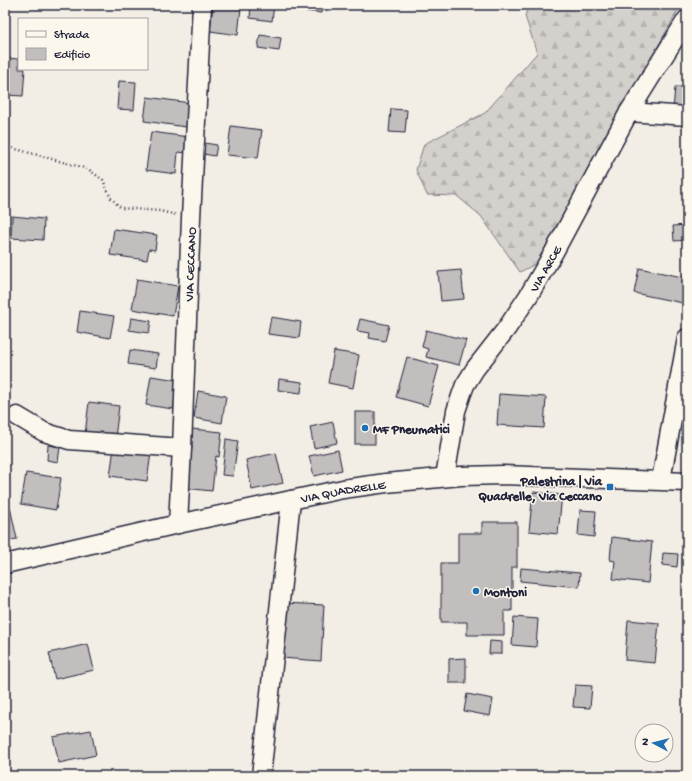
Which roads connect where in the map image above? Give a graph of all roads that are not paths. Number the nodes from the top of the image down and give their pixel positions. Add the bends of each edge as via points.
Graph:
1 (202, 5) edge
2 (687, 20) edge
3 (629, 112) junction
4 (687, 116) edge
5 (687, 338) edge
6 (17, 416) dead end
7 (182, 448) junction
8 (445, 477) junction
9 (661, 480) junction
10 (687, 482) edge
11 (291, 500) junction
12 (178, 524) junction
13 (5, 564) edge
14 (261, 776) edge

1 - 7 street, VIA CECCANO
2 - 3 street, VIA ARCE
3 - 4 street
3 - 8 street, VIA ARCE via 529,294 465,385 456,411
5 - 9 street
6 - 7 street via 44,432 69,440
7 - 12 street, VIA CECCANO
8 - 9 street, VIA QUADRELLE via 503,475
8 - 11 street, VIA QUADRELLE via 343,489
9 - 10 street, VIA QUADRELLE
11 - 12 street, VIA QUADRELLE
11 - 14 street
12 - 13 street, VIA QUADRELLE

